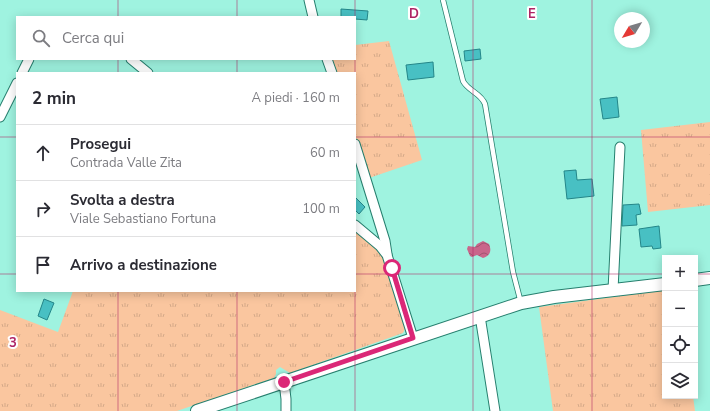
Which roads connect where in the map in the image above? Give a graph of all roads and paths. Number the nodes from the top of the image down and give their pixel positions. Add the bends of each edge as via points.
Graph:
1 (309, 0) edge
2 (443, 0) edge
3 (314, 16) edge
4 (28, 60) edge
5 (132, 60) edge
6 (327, 60) edge
7 (22, 72) edge
8 (147, 72) edge
9 (332, 72) edge
10 (16, 85) edge
11 (0, 117) edge
12 (356, 147) edge
13 (620, 147) dead end
14 (356, 226) edge
15 (387, 255) junction
16 (710, 278) edge
17 (698, 280) edge
18 (662, 284) edge
19 (613, 290) junction
20 (521, 303) junction
21 (480, 316) junction
22 (413, 338) junction
23 (284, 382) junction
24 (197, 411) edge
25 (286, 411) edge
26 (494, 411) edge

1 - 3 street
2 - 20 lane via 463,81 468,89 480,95 485,104
4 - 7 street
5 - 8 street
6 - 9 street
10 - 11 street
12 - 15 street
13 - 19 street
14 - 15 street
15 - 22 street
16 - 17 street
18 - 19 street
19 - 20 street
20 - 21 street
21 - 22 street
21 - 26 street
22 - 23 street
23 - 24 street
23 - 25 street

